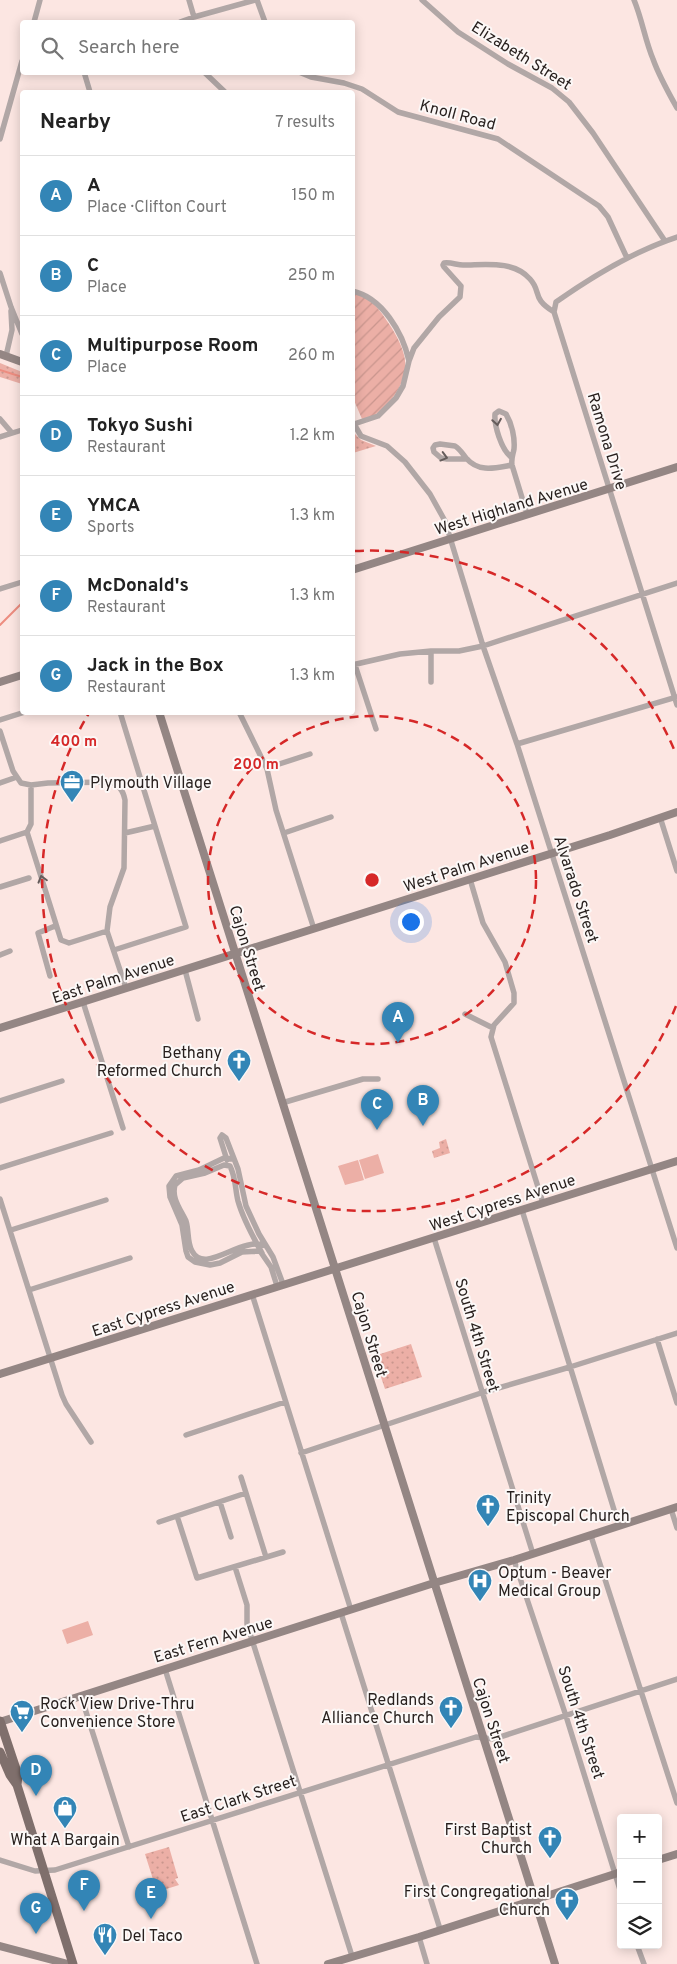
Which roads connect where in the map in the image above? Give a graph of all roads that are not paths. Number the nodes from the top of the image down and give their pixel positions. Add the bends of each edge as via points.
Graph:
1 (40, 0) edge
2 (189, 0) edge
3 (256, 0) edge
4 (422, 0) edge
5 (634, 0) edge
6 (194, 17) junction
7 (35, 20) edge
8 (187, 20) edge
9 (264, 20) edge
10 (20, 75) edge
11 (85, 75) edge
12 (207, 75) edge
13 (306, 75) edge
14 (89, 90) edge
15 (223, 90) edge
16 (677, 108) edge
17 (0, 140) edge
18 (677, 237) edge
19 (666, 241) junction
20 (627, 258) junction
21 (0, 273) edge
22 (355, 292) edge
23 (11, 307) junction
24 (554, 312) junction
25 (20, 329) edge
26 (3, 355) edge
27 (20, 361) edge
28 (409, 361) junction
29 (0, 419) edge
30 (355, 422) edge
31 (355, 426) edge
32 (20, 431) edge
33 (12, 433) junction
34 (0, 438) edge
35 (511, 457) junction
36 (467, 459) junction
37 (512, 465) junction
38 (677, 467) edge
39 (609, 490) junction
40 (527, 514) junction
41 (451, 538) junction
42 (355, 569) edge
43 (677, 582) edge
44 (20, 583) edge
45 (0, 588) edge
46 (641, 593) junction
47 (483, 646) junction
48 (431, 651) junction
49 (355, 665) edge
50 (355, 668) edge
51 (20, 676) edge
52 (0, 682) edge
53 (430, 682) dead end
54 (676, 698) edge
55 (677, 705) edge
56 (20, 714) edge
57 (121, 715) edge
58 (160, 715) edge
59 (240, 715) edge
60 (0, 720) edge
61 (376, 729) dead end
62 (0, 731) edge
63 (517, 744) junction
64 (310, 754) dead end
65 (267, 770) junction
66 (16, 777) junction
67 (0, 783) edge
68 (30, 785) junction
69 (677, 812) edge
70 (331, 817) dead end
71 (660, 817) junction
72 (155, 826) junction
73 (27, 832) junction
74 (125, 833) junction
75 (284, 833) junction
76 (0, 841) edge
77 (551, 854) junction
78 (677, 871) edge
79 (29, 878) dead end
80 (470, 879) junction
81 (0, 887) edge
82 (55, 926) junction
83 (314, 929) junction
84 (107, 931) junction
85 (114, 950) junction
86 (10, 952) dead end
87 (235, 953) junction
88 (0, 954) edge
89 (185, 970) junction
90 (50, 976) dead end
91 (126, 988) junction
92 (83, 1002) junction
93 (465, 1014) dead end
94 (198, 1019) dead end
95 (0, 1028) edge
96 (493, 1028) junction
97 (378, 1079) dead end
98 (62, 1082) dead end
99 (0, 1101) edge
100 (282, 1103) junction
101 (122, 1128) dead end
102 (111, 1133) dead end
103 (226, 1157) junction
104 (234, 1159) junction
105 (677, 1161) edge
106 (230, 1166) junction
107 (0, 1168) edge
108 (652, 1168) junction
109 (0, 1199) edge
110 (106, 1200) dead end
111 (543, 1203) junction
112 (522, 1210) junction
113 (11, 1230) junction
114 (434, 1238) junction
115 (256, 1243) junction
116 (266, 1246) junction
117 (677, 1248) edge
118 (262, 1253) junction
119 (130, 1258) dead end
120 (336, 1269) junction
121 (280, 1285) junction
122 (29, 1290) junction
123 (252, 1294) junction
124 (677, 1332) edge
125 (657, 1339) junction
126 (51, 1359) junction
127 (570, 1367) junction
128 (0, 1374) edge
129 (481, 1393) junction
130 (285, 1402) junction
131 (677, 1403) edge
132 (385, 1426) junction
133 (186, 1435) dead end
134 (91, 1442) dead end
135 (301, 1453) junction
136 (241, 1477) dead end
137 (246, 1493) junction
138 (220, 1502) junction
139 (674, 1508) edge
140 (177, 1516) junction
141 (159, 1522) dead end
142 (619, 1526) junction
143 (677, 1528) edge
144 (591, 1536) junction
145 (231, 1537) dead end
146 (283, 1552) dead end
147 (533, 1554) junction
148 (266, 1557) junction
149 (514, 1560) junction
150 (236, 1567) junction
151 (434, 1583) junction
152 (351, 1610) junction
153 (341, 1613) junction
154 (252, 1641) junction
155 (165, 1669) junction
156 (677, 1680) edge
157 (642, 1690) junction
158 (81, 1696) junction
159 (566, 1716) junction
160 (0, 1722) edge
161 (484, 1738) junction
162 (0, 1752) edge
163 (2, 1761) edge
164 (388, 1765) junction
165 (17, 1785) junction
166 (300, 1793) junction
167 (677, 1802) edge
168 (212, 1821) junction
169 (129, 1847) junction
170 (677, 1854) edge
171 (661, 1859) edge
172 (0, 1860) edge
173 (617, 1869) edge
174 (45, 1872) junction
175 (617, 1872) edge
176 (535, 1899) junction
177 (440, 1929) junction
178 (419, 1937) junction
179 (0, 1946) edge
180 (639, 1949) edge
181 (352, 1956) junction
182 (68, 1964) edge
183 (73, 1964) edge
184 (257, 1964) edge
185 (328, 1964) edge
186 (426, 1964) edge
187 (555, 1964) edge
188 (644, 1964) edge

1 - 7 street
2 - 6 street
3 - 6 street
3 - 9 street
4 - 19 street, Elizabeth Street via 458,32 552,88 569,102
5 - 16 street via 652,58
6 - 8 street
10 - 17 street
11 - 14 street
12 - 15 street
13 - 20 street, Knoll Road via 362,89 398,112 498,139 599,206 608,217
18 - 19 street
19 - 20 street
20 - 24 street via 556,302
21 - 23 street
22 - 28 street via 370,297 386,315 403,341
23 - 25 street
23 - 26 street via 12,330
24 - 28 street, Ramona Drive via 539,301 530,279 521,272 495,264 444,262 444,267 459,282 461,294 414,348
24 - 39 street, Ramona Drive
26 - 27 street
28 - 30 street via 403,386 396,398 378,416
29 - 33 street
31 - 41 street, Alvarado Street via 361,436 386,446 405,462 430,494
32 - 33 street
33 - 34 street
35 -> 35 street via 514,435 506,414 499,411 495,419 504,449
35 - 37 street
36 -> 36 street via 455,446 440,444 433,448 441,458
36 - 37 street via 485,469
37 - 40 street
38 - 39 street, West Highland Avenue
39 - 40 street, West Highland Avenue
39 - 46 street, Ramona Drive
40 - 41 street, West Highland Avenue
41 - 42 street, West Highland Avenue
41 - 47 street, Alvarado Street
43 - 46 street
44 - 45 street
46 - 47 street
46 - 54 street, Ramona Drive
47 - 48 street via 459,651
47 - 63 street, Alvarado Street
48 - 49 street via 400,654
48 - 53 street
50 - 61 street
51 - 52 street
54 - 55 street, Ramona Drive
54 - 63 street
56 - 60 street
57 - 72 street
58 - 87 street, Cajon Street
59 - 65 street
62 - 66 street
63 - 77 street, Alvarado Street
64 - 65 street
65 - 75 street via 271,795
66 - 67 street
66 - 68 street via 21,783
68 - 73 street via 31,824
68 - 74 street via 114,783 124,794
69 - 71 street, West Palm Avenue
70 - 75 street
71 - 77 street, West Palm Avenue
71 - 78 street
72 - 74 street
72 - 85 street via 186,927
73 - 76 street
82 -> 73 street
74 - 84 street via 124,868 110,907
75 - 83 street
77 - 80 street, West Palm Avenue
77 - 108 street, Alvarado Street
79 - 81 street
80 - 83 street, West Palm Avenue
80 - 96 street via 484,923 505,962 514,993 514,1003
82 - 84 street via 66,944
82 - 90 street via 38,933
83 - 87 street, West Palm Avenue
84 - 85 street
85 - 91 street
86 - 88 street
87 - 89 street, East Palm Avenue
87 - 100 street, Cajon Street
89 - 91 street, East Palm Avenue
89 - 94 street
91 - 92 street, East Palm Avenue
92 - 95 street, East Palm Avenue
92 - 101 street
93 - 96 street
96 - 111 street via 492,1042
97 - 100 street via 363,1079
98 - 99 street
100 - 120 street, Cajon Street
102 - 107 street
103 - 104 street
103 - 104 street via 220,1138 222,1135
103 - 106 street
103 - 118 street via 200,1170 176,1176 171,1182 169,1194 182,1224 186,1251 198,1264 206,1265 220,1263 242,1252 253,1250
104 - 116 street via 246,1206
105 - 108 street, West Cypress Avenue
106 - 115 street via 239,1204
106 - 115 street via 224,1165 180,1180 175,1185 174,1193 188,1227 191,1251 200,1260 208,1260
108 - 111 street, West Cypress Avenue
108 - 117 street, Alvarado Street
109 - 113 street
110 - 113 street
111 - 112 street, West Cypress Avenue
112 - 114 street, West Cypress Avenue
112 - 127 street
113 - 122 street
114 - 120 street, West Cypress Avenue
114 - 129 street, South 4th Street
115 - 116 street
115 - 118 street
116 - 121 street via 279,1270
118 - 121 street
119 - 122 street
120 - 121 street, East Cypress Avenue
120 - 132 street, Cajon Street
121 - 123 street, East Cypress Avenue
122 - 126 street
123 - 126 street, East Cypress Avenue
123 - 130 street
124 - 125 street
125 - 127 street
125 - 131 street
126 - 128 street, East Cypress Avenue
126 - 134 street via 66,1404
127 - 129 street
127 - 142 street
129 - 132 street
129 - 147 street, South 4th Street
130 - 133 street
130 - 135 street
132 - 135 street
132 - 151 street, Cajon Street
135 - 152 street
136 - 137 street
137 - 138 street
137 - 148 street
138 - 140 street
138 - 145 street
139 - 142 street, East Fern Avenue
139 - 143 street
140 - 141 street
140 - 150 street via 197,1578
142 - 144 street, East Fern Avenue
144 - 147 street, East Fern Avenue
144 - 157 street
146 - 148 street
147 - 149 street, East Fern Avenue
148 - 150 street
149 - 151 street, East Fern Avenue
149 - 159 street, South 4th Street
150 - 154 street via 248,1605 246,1620
151 - 152 street, East Fern Avenue
151 - 161 street, Cajon Street
152 - 153 street, East Fern Avenue
153 - 154 street, East Fern Avenue
153 - 164 street
154 - 155 street, East Fern Avenue
154 - 166 street
155 - 158 street, East Fern Avenue
155 - 168 street
156 - 157 street, East Clark Street
157 - 159 street, East Clark Street
157 - 167 street
158 - 160 street, East Fern Avenue
158 - 169 street
159 - 161 street, East Clark Street via 494,1739
159 - 173 street, South 4th Street
160 - 165 main road via 18,1775
161 - 164 street, East Clark Street via 476,1737
161 - 176 street, Cajon Street
162 - 163 main road
163 - 165 main road
164 - 166 street, East Clark Street
164 - 177 street
165 - 174 main road
166 - 168 street, East Clark Street
166 - 181 street
168 - 169 street, East Clark Street
168 - 184 street
169 - 174 street, East Clark Street
170 - 171 street
172 - 174 street, East Clark Street
174 - 183 main road
175 - 176 street
176 - 177 street
176 - 187 street, Cajon Street
177 - 178 street
178 - 181 street
178 - 186 street
179 - 182 street
180 - 188 street
181 - 185 street

